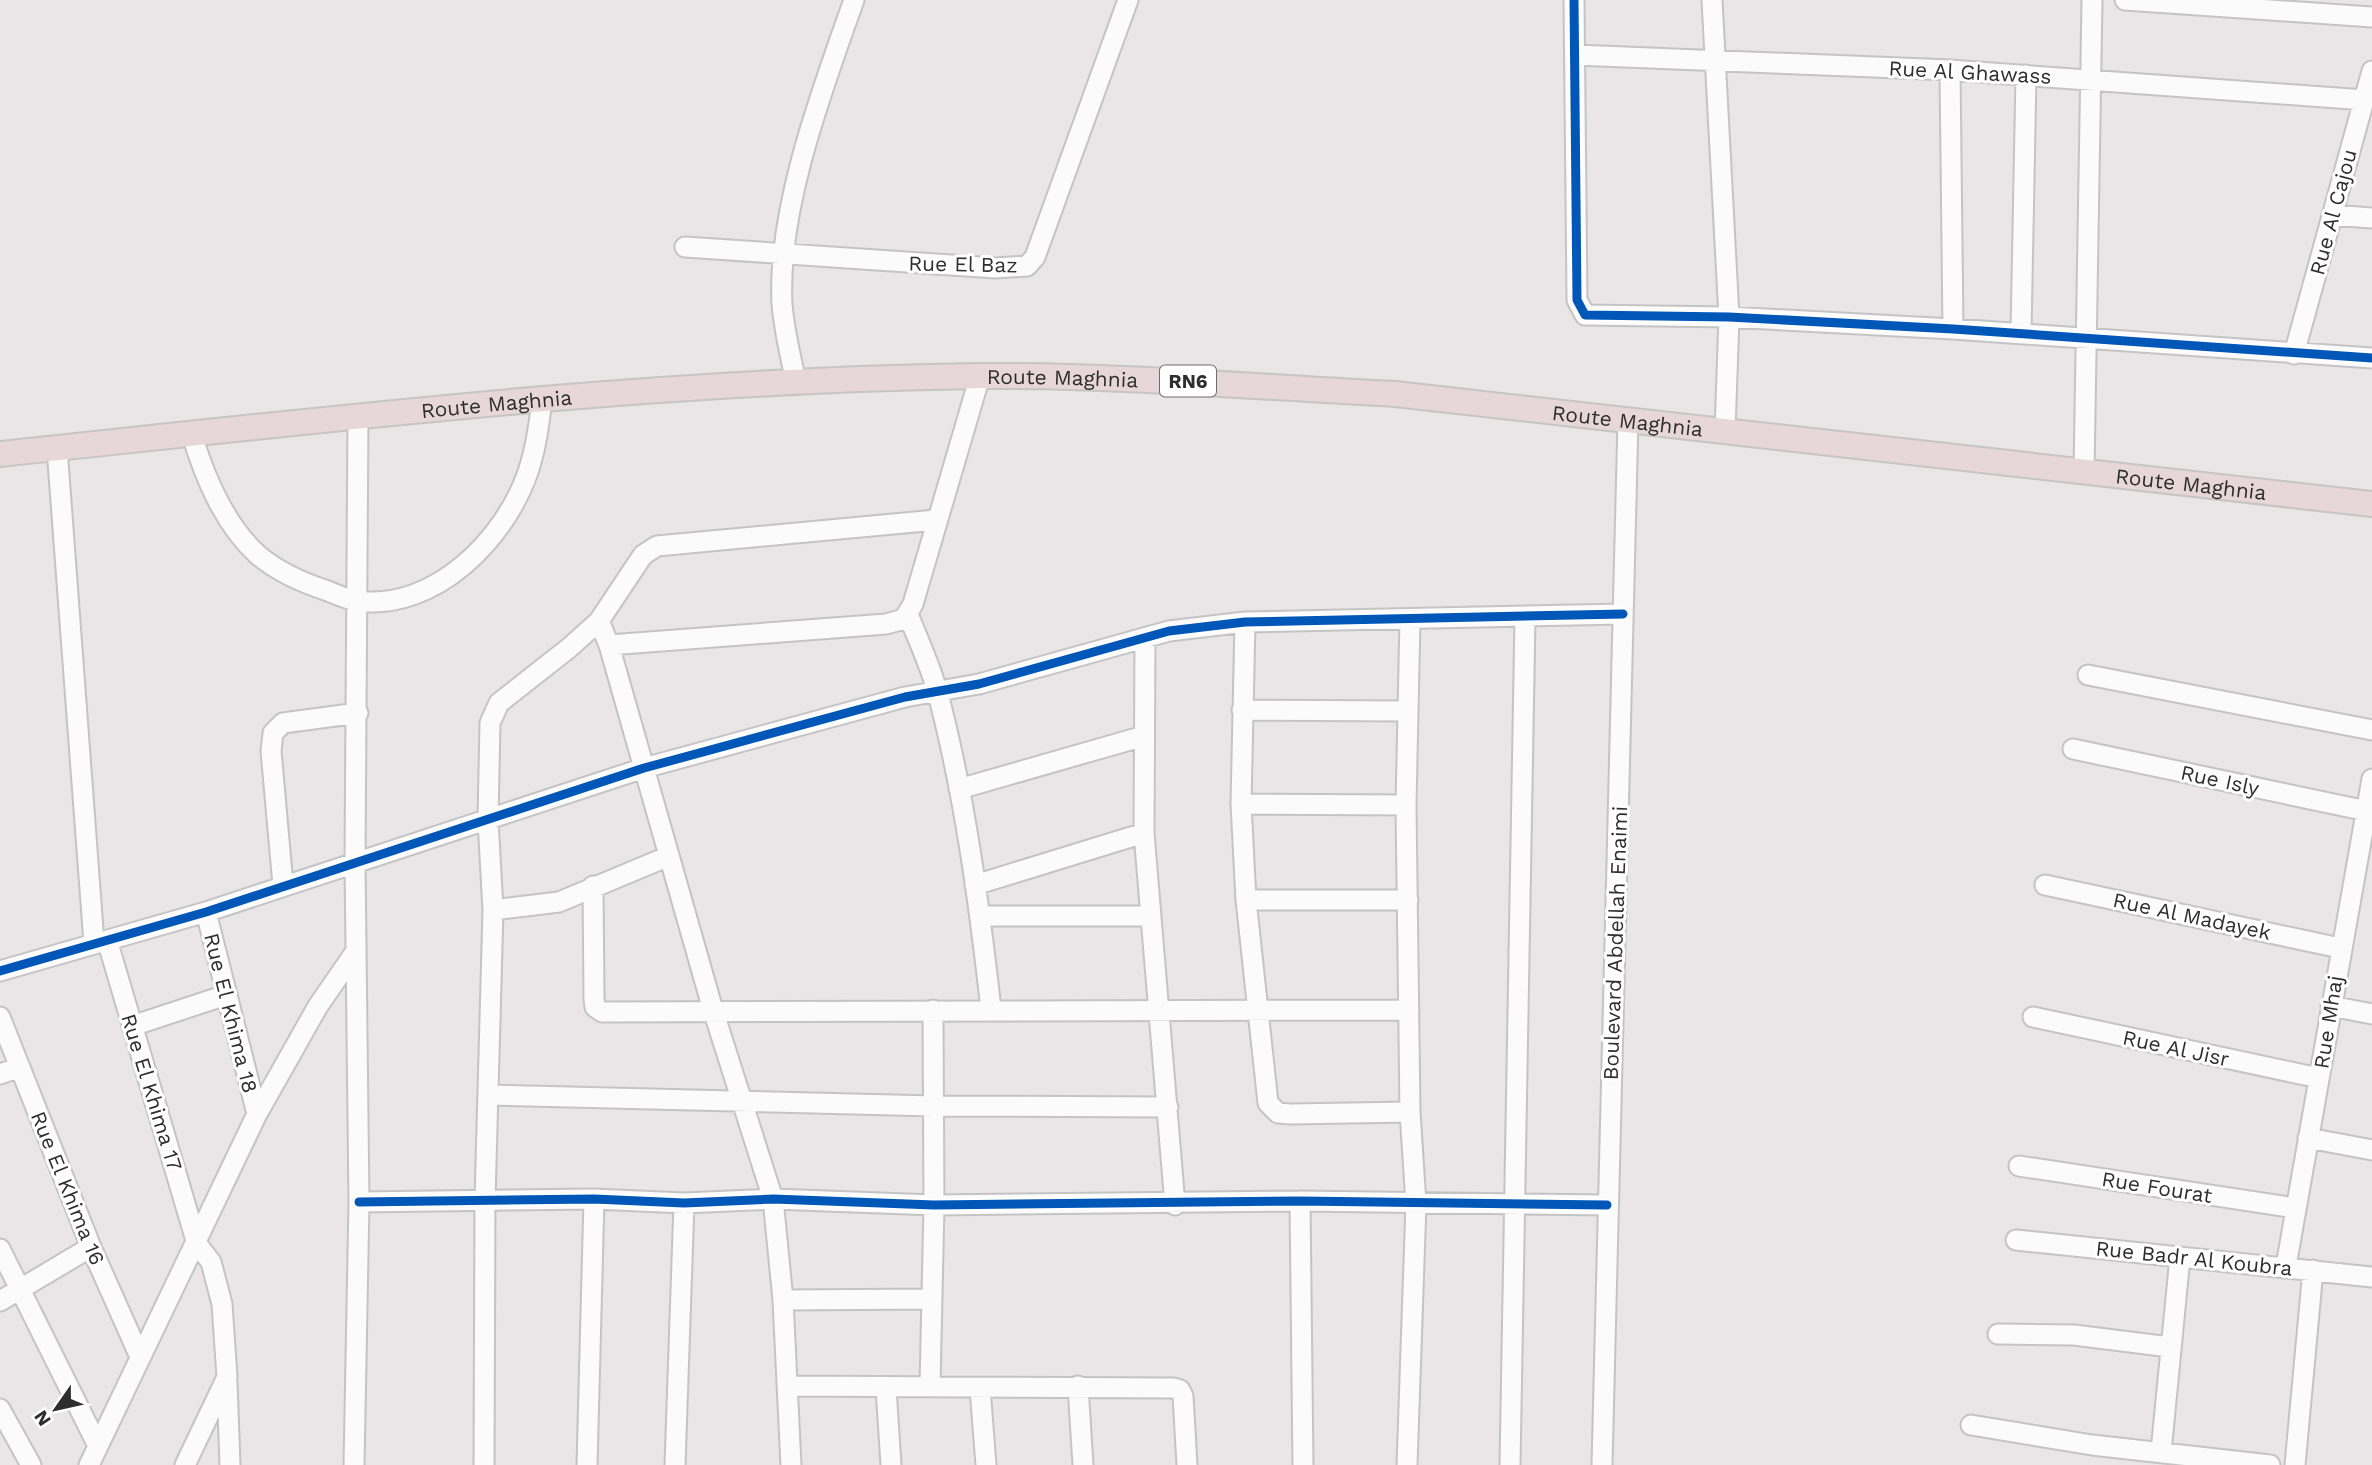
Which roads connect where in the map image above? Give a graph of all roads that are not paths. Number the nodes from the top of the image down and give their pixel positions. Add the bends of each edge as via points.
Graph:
1 (854, 0) edge
2 (1128, 0) edge
3 (1574, 0) edge
4 (1712, 0) edge
5 (2092, 0) edge
6 (2125, 0) edge
7 (2275, 4) edge
8 (2372, 17) edge
9 (1575, 55) junction
10 (1715, 61) junction
11 (1950, 69) junction
12 (2372, 71) edge
13 (2026, 75) junction
14 (2091, 80) junction
15 (2365, 100) junction
16 (2363, 135) edge
17 (2332, 215) junction
18 (2372, 218) edge
19 (685, 247) dead end
20 (785, 256) junction
21 (1729, 317) junction
22 (1953, 329) junction
23 (2021, 333) junction
24 (2086, 339) junction
25 (2294, 354) junction
26 (2372, 358) edge
27 (980, 376) junction
28 (796, 383) junction
29 (542, 400) junction
30 (358, 416) junction
31 (1628, 420) junction
32 (1725, 432) junction
33 (192, 435) junction
34 (57, 448) junction
35 (0, 454) edge
36 (2084, 472) junction
37 (2372, 504) edge
38 (936, 520) junction
39 (358, 601) junction
40 (908, 614) junction
41 (1623, 614) junction
42 (1525, 617) junction
43 (1410, 618) junction
44 (599, 621) junction
45 (1245, 622) junction
46 (1145, 638) junction
47 (609, 645) junction
48 (2088, 675) dead end
49 (937, 691) junction
50 (1242, 710) junction
51 (1406, 711) junction
52 (358, 713) junction
53 (2372, 730) edge
54 (1144, 736) junction
55 (2073, 750) dead end
56 (644, 768) junction
57 (2372, 779) edge
58 (959, 789) junction
59 (1241, 804) junction
60 (1406, 805) junction
61 (2367, 811) junction
62 (488, 820) junction
63 (1144, 833) junction
64 (669, 856) junction
65 (355, 862) junction
66 (2364, 872) edge
67 (975, 884) junction
68 (283, 885) junction
69 (593, 886) junction
70 (2045, 886) dead end
71 (1246, 900) junction
72 (1408, 900) junction
73 (493, 910) junction
74 (206, 912) junction
75 (980, 916) junction
76 (1150, 916) junction
77 (100, 942) junction
78 (2340, 948) junction
79 (356, 951) junction
80 (0, 971) edge
81 (226, 995) junction
82 (2331, 1006) junction
83 (991, 1009) junction
84 (713, 1010) junction
85 (933, 1010) junction
86 (1258, 1010) junction
87 (1409, 1010) junction
88 (1158, 1012) junction
89 (2372, 1014) edge
90 (0, 1017) edge
91 (2033, 1017) dead end
92 (132, 1026) junction
93 (20, 1067) junction
94 (0, 1074) edge
95 (2319, 1078) junction
96 (489, 1095) junction
97 (744, 1101) junction
98 (934, 1106) junction
99 (1168, 1107) junction
100 (1410, 1112) junction
101 (257, 1114) junction
102 (2308, 1138) junction
103 (2372, 1150) edge
104 (2019, 1166) dead end
105 (594, 1199) junction
106 (774, 1199) junction
107 (485, 1200) junction
108 (1300, 1201) junction
109 (359, 1202) junction
110 (1516, 1202) junction
111 (684, 1203) junction
112 (1416, 1204) junction
113 (934, 1205) junction
114 (1175, 1205) junction
115 (1607, 1205) junction
116 (2295, 1208) junction
117 (2016, 1240) dead end
118 (197, 1244) junction
119 (91, 1247) junction
120 (0, 1250) edge
121 (2180, 1257) junction
122 (2286, 1266) junction
123 (2313, 1270) junction
124 (2372, 1277) edge
125 (18, 1291) junction
126 (932, 1299) junction
127 (783, 1300) junction
128 (0, 1301) edge
129 (1998, 1334) dead end
130 (2170, 1347) junction
131 (139, 1357) junction
132 (227, 1377) junction
133 (787, 1386) junction
134 (930, 1386) junction
135 (1078, 1386) junction
136 (886, 1388) junction
137 (981, 1388) junction
138 (0, 1409) edge
139 (1971, 1425) dead end
140 (2092, 1445) junction
141 (98, 1446) junction
142 (2161, 1452) junction
143 (2224, 1462) edge
144 (31, 1465) edge
145 (89, 1465) edge
146 (186, 1465) edge
147 (230, 1465) edge
148 (354, 1465) edge
149 (484, 1465) edge
150 (587, 1465) edge
151 (675, 1465) edge
152 (791, 1465) edge
153 (891, 1465) edge
154 (986, 1465) edge
155 (1083, 1465) edge
156 (1188, 1465) edge
157 (1303, 1465) edge
158 (1407, 1465) edge
159 (1510, 1465) edge
160 (1602, 1465) edge
161 (2093, 1465) edge
162 (2270, 1465) edge
163 (2295, 1465) edge

1 - 20 street via 796,184
2 - 20 street, Rue El Baz via 1031,263 995,268
3 - 9 street
4 - 10 street
5 - 14 street
6 - 7 street
7 - 8 street
9 - 10 street, Rue Al Ghawass
9 - 21 street via 1577,300 1581,312 1592,317
10 - 11 street, Rue Al Ghawass
10 - 21 street
11 - 13 street, Rue Al Ghawass
11 - 22 street
12 - 15 street, Rue Al Cajou
13 - 14 street, Rue Al Ghawass
13 - 23 street
14 - 15 street, Rue Al Ghawass
14 - 24 street
15 - 16 street, Rue Al Cajou
16 - 17 street, Rue Al Cajou
17 - 18 street
17 - 25 street, Rue Al Cajou
19 - 20 street
20 - 28 street via 782,304
21 - 22 street
21 - 32 street
22 - 23 street
23 - 24 street
24 - 25 street
24 - 36 street
25 - 26 street
27 - 28 main road, Route Maghnia / RN6
27 - 31 main road, Route Maghnia / RN6 via 1090,377 1395,394
27 - 38 street
28 - 29 main road, Route Maghnia / RN6
29 - 30 main road, Route Maghnia / RN6
29 - 39 street via 527,474 510,511 486,542 458,570 433,586 390,599
30 - 33 main road, Route Maghnia / RN6
30 - 39 street
31 - 32 main road, Route Maghnia / RN6
31 - 41 street, Boulevard Abdellah Enaimi
32 - 36 main road, Route Maghnia / RN6
33 - 34 main road, Route Maghnia / RN6
33 - 39 street via 215,494 234,528 257,554 282,572
34 - 35 main road, Route Maghnia / RN6
34 - 77 street, Rue El Khima 17
36 - 37 main road, Route Maghnia / RN6
38 - 40 street
38 - 44 street via 657,546 643,555
39 - 52 street
40 - 47 street via 887,624
40 - 49 street
41 - 42 street
41 - 115 street, Boulevard Abdellah Enaimi
42 - 43 street
42 - 110 street
43 - 45 street
43 - 51 street
44 - 47 street
44 - 62 street via 493,712
45 - 46 street
45 - 50 street
46 - 49 street via 979,684
46 - 54 street
47 - 56 street
48 - 53 street
49 - 56 street
49 - 58 street
50 - 51 street
50 - 59 street
51 - 60 street
52 - 65 street
52 - 68 street via 283,723 273,733
54 - 58 street
54 - 63 street
55 - 61 street, Rue Isly
56 - 62 street
56 - 64 street
57 - 61 street, Rue Mhaj
58 - 67 street
59 - 60 street
59 - 71 street
60 - 72 street
61 - 66 street, Rue Mhaj
62 - 65 street
62 - 73 street
63 - 67 street
63 - 76 street
64 - 69 street
64 - 84 street
65 - 68 street
65 - 79 street
66 - 78 street, Rue Mhaj
67 - 75 street
68 - 74 street
69 - 73 street via 559,902
69 - 84 street via 594,999 598,1010
70 - 78 street, Rue Al Madayek
71 - 72 street
71 - 86 street
72 - 87 street
73 - 96 street
74 - 77 street
74 - 81 street, Rue El Khima 18
75 - 76 street
75 - 83 street
76 - 88 street
77 - 80 street
77 - 92 street, Rue El Khima 17
78 - 82 street, Rue Mhaj
79 - 101 street via 318,1006
79 - 109 street
81 - 92 street
81 - 101 street, Rue El Khima 18
82 - 89 street
82 - 95 street, Rue Mhaj
83 - 85 street
83 - 88 street
84 - 85 street
84 - 97 street
85 - 98 street
86 - 87 street
86 - 88 street
86 - 100 street via 1271,1108 1290,1114
87 - 100 street
88 - 99 street
90 - 93 street, Rue El Khima 16
91 - 95 street, Rue Al Jisr
92 - 118 street, Rue El Khima 17
93 - 94 street
93 - 119 street, Rue El Khima 16
95 - 102 street, Rue Mhaj
96 - 97 street
96 - 107 street
97 - 98 street
97 - 106 street
98 - 99 street
98 - 113 street
99 - 114 street
100 - 112 street
101 - 118 street
102 - 103 street
102 - 116 street, Rue Mhaj
104 - 116 street, Rue Fourat
105 - 107 street
105 - 111 street
105 - 150 street
106 - 111 street
106 - 113 street
106 - 127 street
107 - 109 street
107 - 149 street
108 - 112 street
108 - 114 street
108 - 157 street
109 - 148 street
110 - 112 street
110 - 115 street
110 - 159 street
111 - 151 street
112 - 158 street
113 - 114 street
113 - 126 street
115 - 160 street, Boulevard Abdellah Enaimi
116 - 122 street, Rue Mhaj
117 - 121 street, Rue Badr Al Koubra
118 - 131 street
118 - 132 street, Rue El Khima 17 via 211,1262 222,1304
119 - 125 street
119 - 131 street, Rue El Khima 16
120 - 125 street
121 - 122 street, Rue Badr Al Koubra
121 - 130 street
122 - 123 street, Rue Badr Al Koubra
123 - 124 street, Rue Badr Al Koubra
123 - 163 street
125 - 128 street
125 - 141 street
126 - 127 street
126 - 134 street
127 - 133 street
129 - 130 street via 2074,1335
130 - 142 street
131 - 141 street
132 - 146 street
132 - 147 street, Rue El Khima 17
133 - 136 street
133 - 152 street
134 - 136 street
134 - 137 street
135 - 137 street
135 - 155 street
135 - 156 street via 1180,1390
136 - 153 street
137 - 154 street
138 - 144 street
139 - 140 street
140 - 142 street
140 - 161 street
141 - 145 street
142 - 143 street
143 - 162 street

